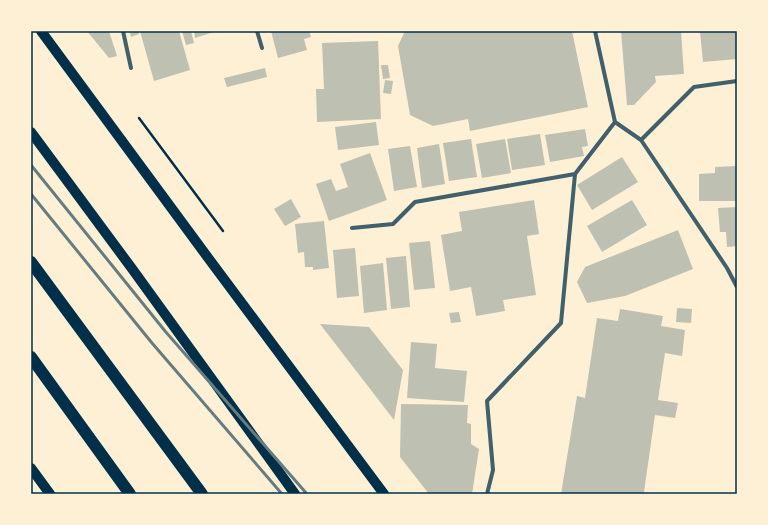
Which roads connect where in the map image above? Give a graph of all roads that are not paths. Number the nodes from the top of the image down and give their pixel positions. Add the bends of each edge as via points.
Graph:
1 (41, 31) edge
2 (123, 31) edge
3 (257, 31) edge
4 (595, 31) edge
5 (262, 48) dead end
6 (131, 68) dead end
7 (737, 81) edge
8 (615, 122) junction
9 (31, 132) edge
10 (641, 140) junction
11 (575, 174) junction
12 (352, 228) dead end
13 (31, 262) edge
14 (737, 287) edge
15 (31, 357) edge
16 (31, 468) edge
17 (50, 494) edge
18 (130, 494) edge
19 (202, 494) edge
20 (295, 494) edge
21 (384, 494) edge
22 (488, 494) edge

1 - 21 main road
2 - 6 street
3 - 5 street
4 - 8 street
7 - 10 street via 694,87
8 - 10 street
8 - 11 street
9 - 20 main road
10 - 14 street via 727,268
11 - 12 street via 415,202 393,224
11 - 22 street via 561,323 487,401 493,470
13 - 19 highway
15 - 18 highway
16 - 17 main road

